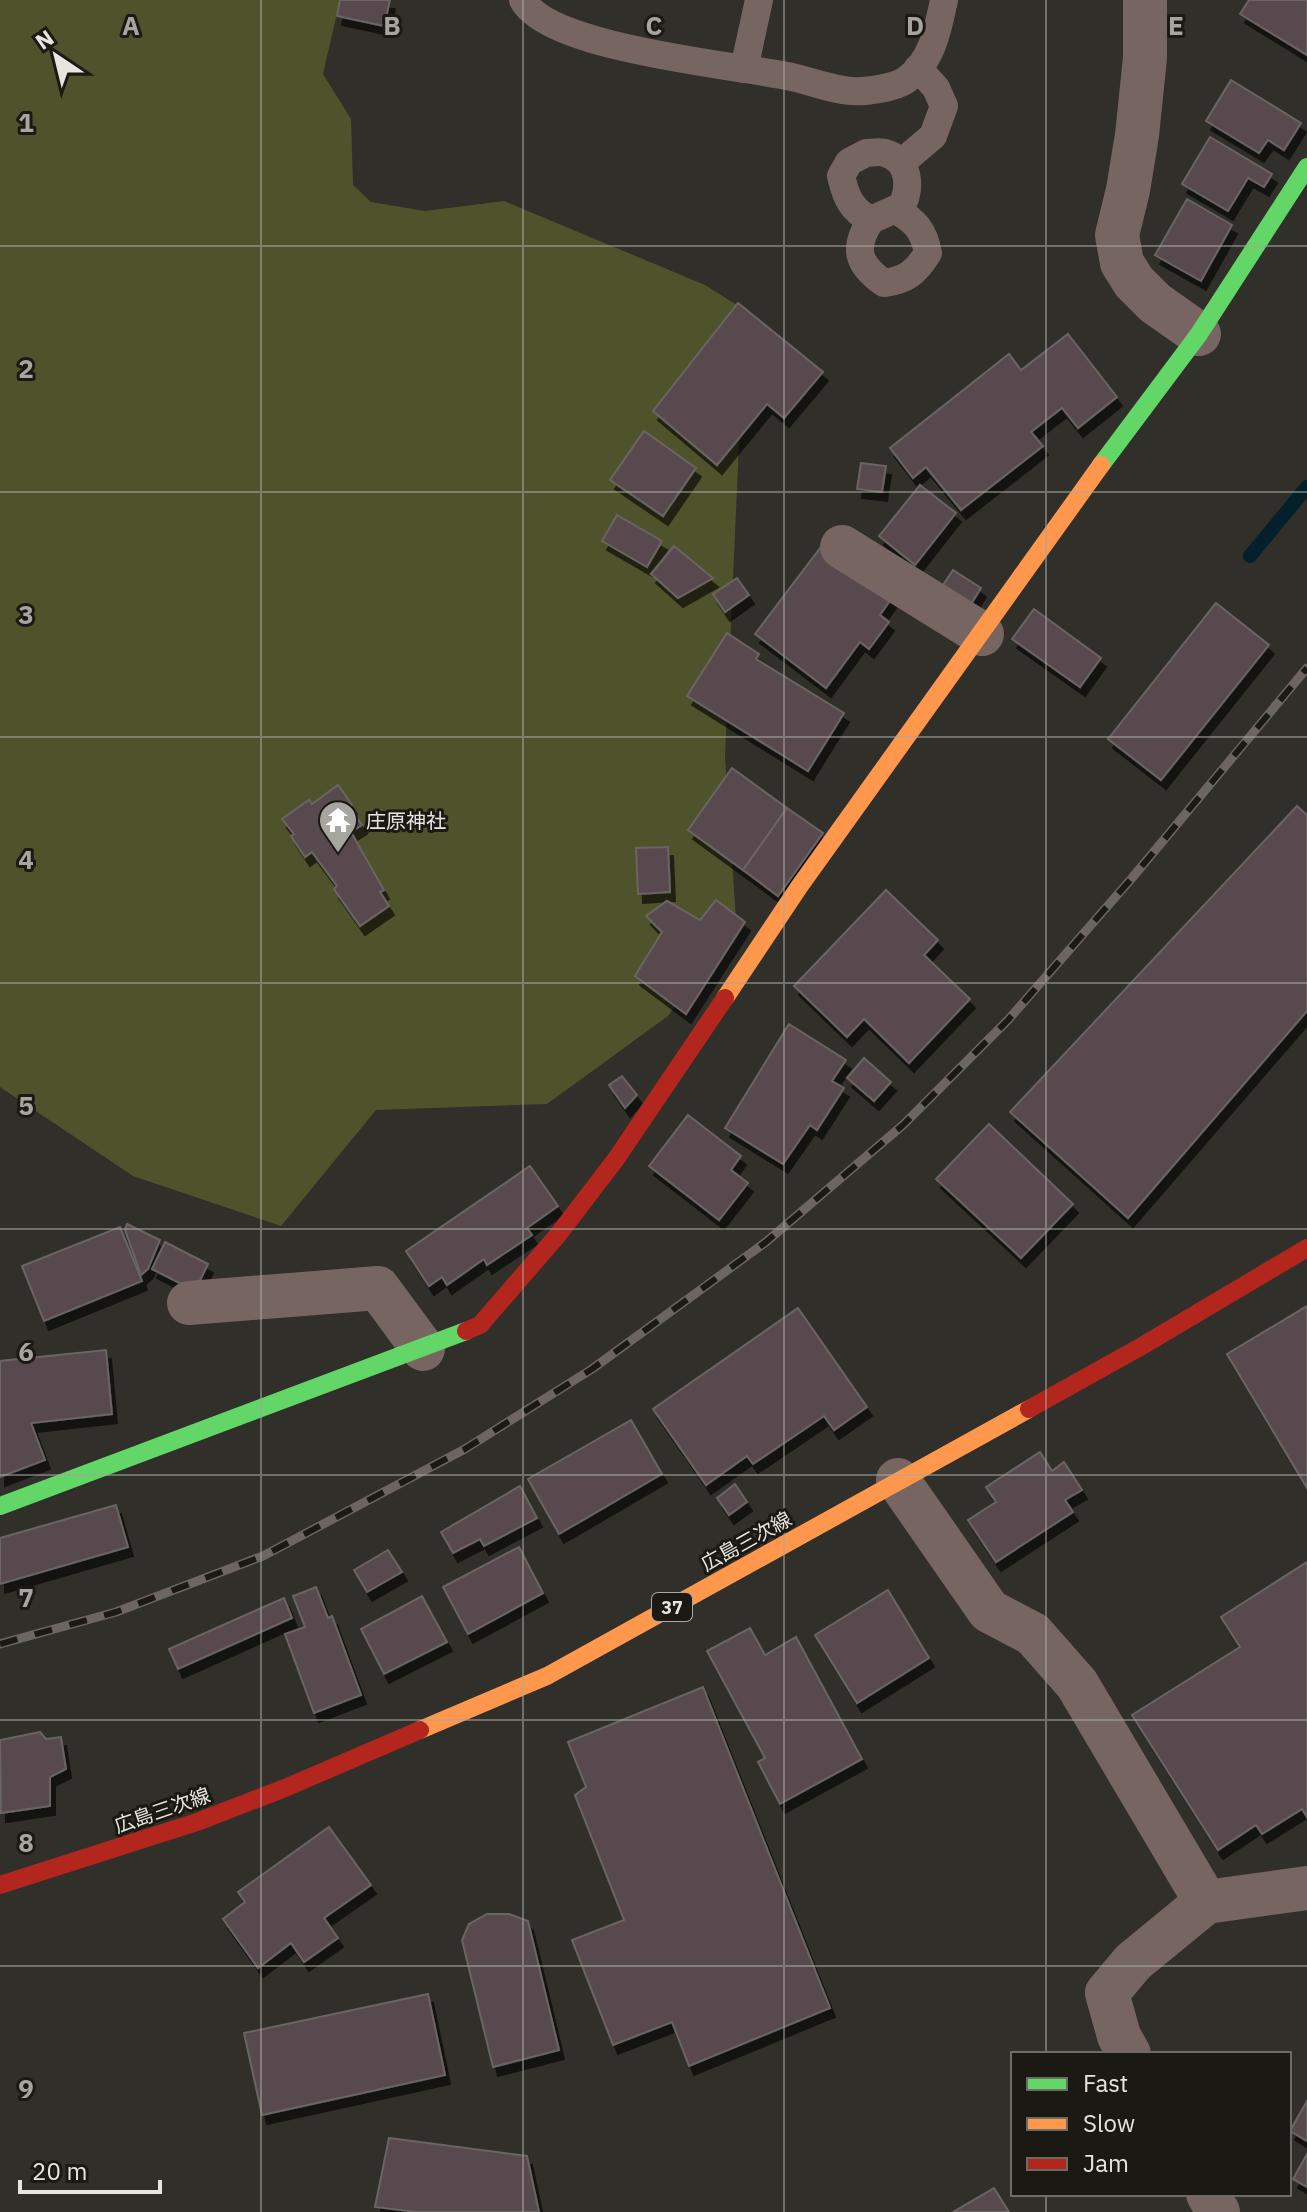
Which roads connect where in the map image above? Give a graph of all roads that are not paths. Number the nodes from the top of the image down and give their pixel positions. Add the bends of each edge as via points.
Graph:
1 (500, 0) edge
2 (759, 0) edge
3 (944, 0) edge
4 (1145, 0) edge
5 (526, 5) edge
6 (918, 68) junction
7 (744, 69) junction
8 (901, 163) junction
9 (1307, 167) edge
10 (1199, 334) junction
11 (842, 547) dead end
12 (982, 634) junction
13 (1307, 1248) edge
14 (189, 1303) dead end
15 (423, 1349) junction
16 (898, 1480) junction
17 (0, 1506) edge
18 (0, 1885) edge
19 (1307, 1888) edge
20 (1206, 1902) junction
21 (1128, 2052) edge

1 - 5 lane
2 - 7 lane
3 - 6 lane via 936,36
4 - 10 street via 1137,135 1117,235 1122,263 1134,282
5 - 7 lane via 554,26 612,45
6 - 7 lane via 904,81 853,92
6 - 8 lane via 944,106 933,136
8 - 8 lane via 908,179 902,206 883,215 857,213 846,198 841,176 849,162 866,153 886,153
9 - 10 street
10 - 12 street
11 - 12 street
12 - 15 street via 799,887 578,1209 480,1325
13 - 16 street, 広島三次線 / 37
14 - 15 street via 378,1288
15 - 17 street
16 - 18 street, 広島三次線 / 37 via 547,1676 197,1822
16 - 20 street via 989,1611 1033,1634 1077,1684
19 - 20 street
20 - 21 street via 1133,1962 1107,1993

